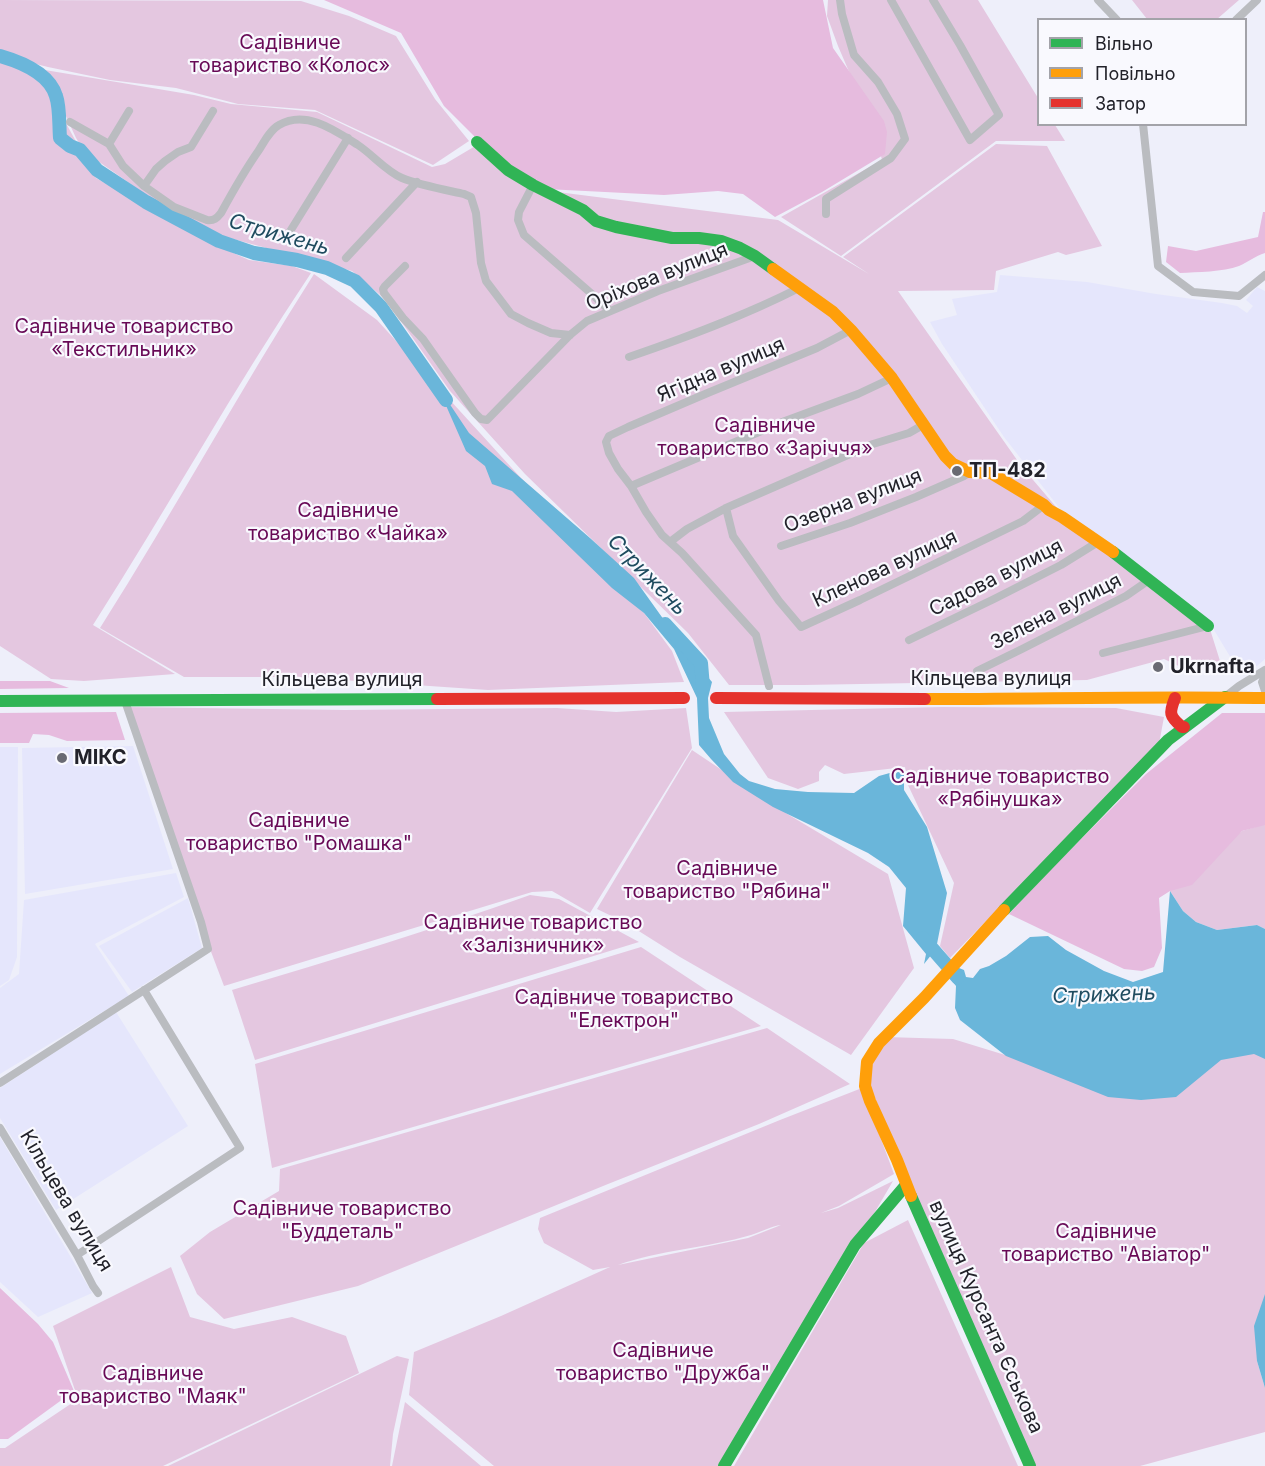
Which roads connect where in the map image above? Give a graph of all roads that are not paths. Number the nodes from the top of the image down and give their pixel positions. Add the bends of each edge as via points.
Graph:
1 (840, 0) edge
2 (891, 0) edge
3 (933, 0) edge
4 (1098, 0) edge
5 (1257, 0) edge
6 (1114, 18) edge
7 (1238, 18) edge
8 (129, 111) dead end
9 (213, 111) dead end
10 (70, 122) dead end
11 (1143, 126) edge
12 (348, 138) junction
13 (477, 142) dead end
14 (109, 144) junction
15 (417, 182) junction
16 (533, 185) junction
17 (144, 186) junction
18 (826, 214) dead end
19 (289, 233) dead end
20 (755, 256) junction
21 (346, 258) dead end
22 (405, 266) dead end
23 (1265, 275) edge
24 (799, 288) junction
25 (610, 311) junction
26 (851, 330) junction
27 (570, 335) junction
28 (629, 357) dead end
29 (892, 378) junction
30 (923, 425) junction
31 (970, 472) junction
32 (631, 486) junction
33 (1044, 505) junction
34 (726, 508) junction
35 (670, 542) junction
36 (1098, 542) junction
37 (781, 546) dead end
38 (1149, 580) junction
39 (1208, 626) joint
40 (909, 640) dead end
41 (1103, 653) dead end
42 (1265, 670) edge
43 (977, 671) dead end
44 (1265, 676) edge
45 (770, 686) dead end
46 (1265, 691) edge
47 (1226, 697) junction
48 (684, 698) dead end
49 (716, 698) dead end
50 (1175, 698) junction
51 (1265, 698) edge
52 (0, 701) edge
53 (125, 701) junction
54 (1172, 719) junction
55 (1184, 727) junction
56 (1168, 740) junction
57 (144, 990) junction
58 (0, 1083) edge
59 (0, 1128) edge
60 (906, 1185) junction
61 (77, 1255) junction
62 (98, 1293) dead end
63 (724, 1466) edge
64 (1030, 1466) edge

1 - 18 street via 854,55 878,82 897,114 905,139 891,158 826,200
2 - 3 street via 970,140 999,114
4 - 6 street
5 - 7 street
8 - 14 street
9 - 17 street via 191,147 165,161
10 - 14 street
11 - 23 street via 1158,266 1193,292 1239,296
12 - 15 street via 402,178
12 - 17 street via 324,124 306,120 277,126 213,220 174,207
12 - 19 street
13 - 16 street via 508,170
14 - 17 street via 123,166
15 - 21 street
15 - 27 street via 471,197 486,281 511,314 551,333
16 - 20 street via 583,210 596,221 672,238 721,242
16 - 25 street via 519,212 524,235
20 - 24 street
20 - 25 street, Оріхова вулиця
22 - 27 street, Оріхова вулиця via 385,286 384,293 481,419 488,420
24 - 26 street
24 - 28 street via 699,333
25 - 27 street, Оріхова вулиця via 587,321
26 - 29 street
26 - 32 street, Ягідна вулиця via 609,436 609,453
29 - 30 street
29 - 32 street
30 - 31 street via 945,456
30 - 34 street
31 - 33 street via 991,473
31 - 37 street, Озерна вулиця via 916,497
32 - 35 street
33 - 34 street, Кленова вулиця via 1014,525 801,627 733,536
33 - 36 street
34 - 35 street
35 - 45 street via 756,635
36 - 38 street
36 - 40 street, Садова вулиця via 1051,570
38 - 39 street
38 - 43 street, Зелена вулиця via 1126,596
39 - 41 street
42 - 47 street
44 - 46 street
47 - 50 street, Кільцева вулиця
47 - 51 street, Кільцева вулиця
47 - 55 street, вулиця Курсанта Єськова
48 - 53 street, Кільцева вулиця
49 - 50 street, Кільцева вулиця
50 - 54 street via 1170,710
52 - 53 street, Кільцева вулиця
53 - 57 street via 208,949
54 - 55 street
54 - 56 street
55 - 56 street, вулиця Курсанта Єськова
56 - 60 street, вулиця Курсанта Єськова via 879,1043 867,1062 865,1086
57 - 58 street
57 - 61 street via 240,1148
59 - 61 street, Кільцева вулиця
60 - 63 street via 855,1245
60 - 64 street, вулиця Курсанта Єськова
61 - 62 street, Кільцева вулиця

